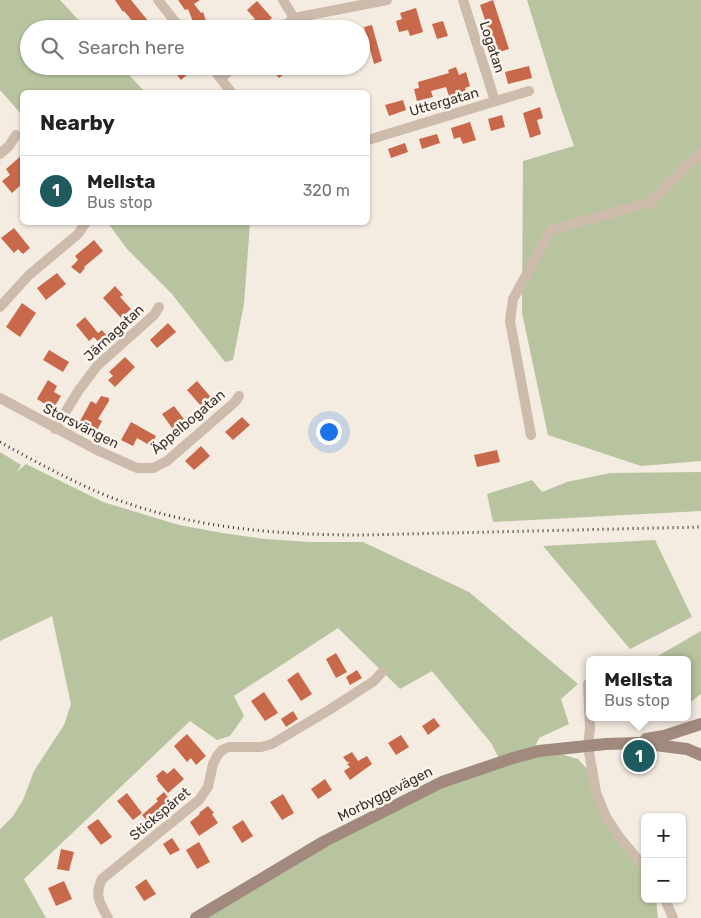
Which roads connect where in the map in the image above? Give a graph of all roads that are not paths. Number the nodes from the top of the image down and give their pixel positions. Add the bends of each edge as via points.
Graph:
1 (158, 0) edge
2 (283, 0) edge
3 (387, 0) edge
4 (463, 0) edge
5 (294, 18) junction
6 (174, 20) edge
7 (292, 20) edge
8 (218, 75) edge
9 (225, 75) edge
10 (221, 78) junction
11 (230, 90) edge
12 (529, 91) dead end
13 (495, 102) junction
14 (16, 135) dead end
15 (370, 139) edge
16 (701, 152) edge
17 (0, 154) edge
18 (84, 225) edge
19 (159, 306) dead end
20 (0, 307) edge
21 (239, 396) dead end
22 (0, 398) edge
23 (56, 429) junction
24 (531, 434) dead end
25 (153, 468) joint
26 (382, 672) dead end
27 (590, 721) edge
28 (701, 724) edge
29 (606, 744) junction
30 (588, 746) junction
31 (701, 755) edge
32 (641, 863) edge
33 (667, 903) edge
34 (108, 918) edge
35 (196, 918) edge
36 (673, 918) edge

1 - 6 street
2 - 5 street
3 - 5 street
4 - 13 street, Logatan
5 - 7 street
8 - 10 street
9 - 10 street
10 - 11 street
12 - 13 street, Uttergatan
13 - 15 street, Uttergatan
14 - 17 street
16 - 24 street via 651,202 551,230 513,299 510,321
18 - 20 street via 78,234 29,275
19 - 23 street, Järnagatan via 154,315 97,366
21 - 25 street, Äppelbogatan via 166,461
22 - 23 street, Storsvängen
23 - 25 street, Storsvängen via 137,468
26 - 34 street, Stickspåret via 374,681 272,744 229,746 222,750 213,764 208,787 199,800 102,879 97,895
27 - 30 street
28 - 29 street, Morbyggevägen via 664,736
29 - 30 street, Morbyggevägen
29 - 31 street, Morbyggevägen via 669,746
30 - 32 street via 596,792 606,817
30 - 35 street, Morbyggevägen via 539,751 442,782 325,841
33 - 36 street

